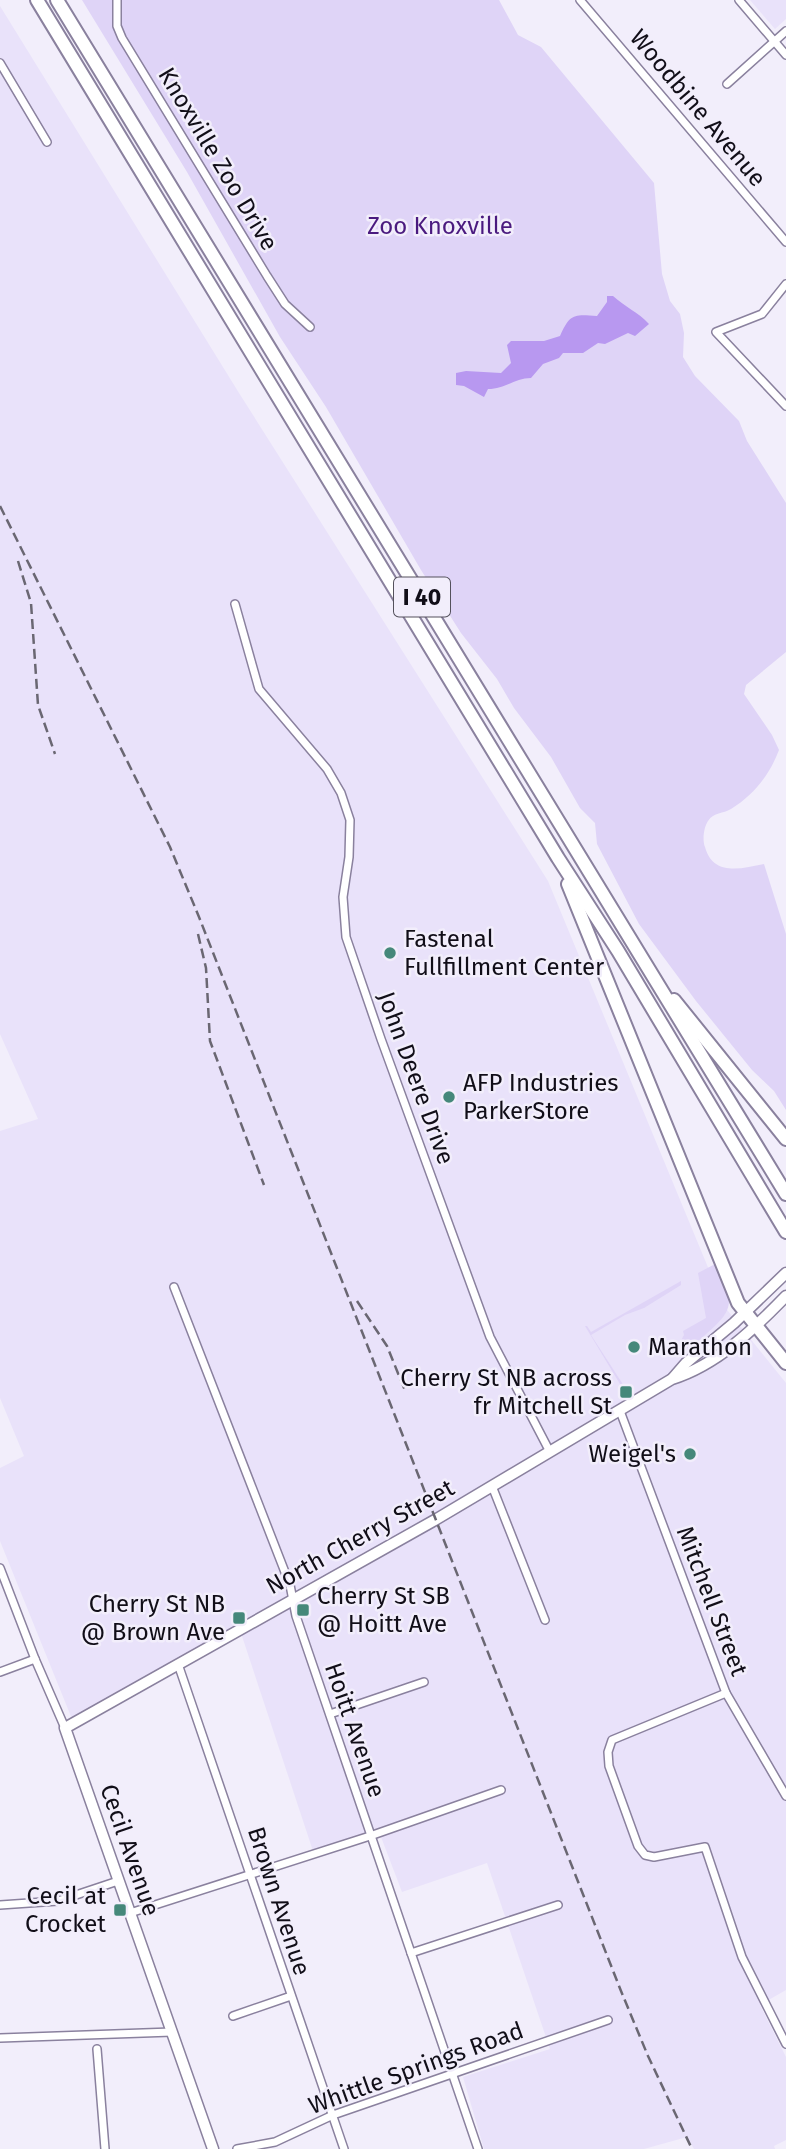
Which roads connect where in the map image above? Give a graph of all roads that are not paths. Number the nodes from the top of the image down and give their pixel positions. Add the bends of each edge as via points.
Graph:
1 (37, 0) edge
2 (57, 0) edge
3 (117, 0) edge
4 (580, 0) edge
5 (739, 0) edge
6 (786, 31) edge
7 (774, 42) junction
8 (786, 55) edge
9 (0, 63) edge
10 (727, 84) dead end
11 (47, 142) dead end
12 (786, 242) edge
13 (786, 284) edge
14 (310, 327) dead end
15 (786, 406) edge
16 (235, 604) dead end
17 (558, 858) junction
18 (644, 963) junction
19 (786, 1139) edge
20 (786, 1194) edge
21 (786, 1232) edge
22 (786, 1273) edge
23 (174, 1287) dead end
24 (786, 1296) edge
25 (745, 1313) junction
26 (755, 1326) junction
27 (786, 1363) edge
28 (673, 1379) junction
29 (620, 1411) junction
30 (550, 1452) junction
31 (492, 1486) junction
32 (0, 1568) edge
33 (293, 1598) junction
34 (545, 1620) dead end
35 (35, 1659) junction
36 (178, 1664) junction
37 (0, 1672) edge
38 (424, 1682) dead end
39 (726, 1693) junction
40 (330, 1714) junction
41 (65, 1728) junction
42 (501, 1790) dead end
43 (786, 1796) edge
44 (370, 1836) junction
45 (251, 1875) junction
46 (118, 1881) junction
47 (0, 1905) edge
48 (558, 1905) dead end
49 (130, 1913) junction
50 (411, 1953) junction
51 (291, 1996) junction
52 (233, 2016) dead end
53 (608, 2020) dead end
54 (172, 2032) junction
55 (0, 2038) edge
56 (786, 2044) edge
57 (97, 2049) dead end
58 (452, 2074) junction
59 (333, 2115) junction
60 (105, 2149) edge
61 (213, 2149) edge
62 (237, 2149) edge
63 (344, 2149) edge
64 (478, 2149) edge

1 - 17 highway, I 40
2 - 18 highway, I 40
3 - 14 street, Knoxville Zoo Drive via 122,38 285,304
4 - 12 street, Woodbine Avenue
5 - 7 street
6 - 7 street
7 - 8 street
7 - 10 street
9 - 11 street
13 - 15 street via 762,314 716,332
16 - 30 street, John Deere Drive via 258,689 327,769 341,793 350,820 343,897 346,937 490,1337
17 - 21 highway, I 40
17 - 25 highway
18 - 19 highway
18 - 20 highway, I 40
22 - 25 street, North Cherry Street
23 - 33 street, Hoitt Avenue
24 - 26 street, North Cherry Street
25 - 26 highway
25 - 28 street, North Cherry Street
26 - 27 highway
26 - 28 street, North Cherry Street via 706,1364
28 - 29 street, North Cherry Street
29 - 30 street, North Cherry Street
29 - 39 street, Mitchell Street
30 - 31 street, North Cherry Street
31 - 33 street, North Cherry Street
31 - 34 street
32 - 35 street, Cecil Avenue
33 - 36 street, North Cherry Street
33 - 40 street, Hoitt Avenue
35 - 37 street
35 - 41 street, Cecil Avenue
36 - 41 street, North Cherry Street
36 - 45 street, Brown Avenue
38 - 40 street
39 - 43 street, Mitchell Street
39 - 56 street via 612,1740 609,1766 645,1855 705,1847 742,1957
40 - 44 street, Hoitt Avenue
41 - 46 street, Cecil Avenue
42 - 44 street
44 - 45 street
44 - 50 street, Hoitt Avenue
45 - 49 street
45 - 51 street, Brown Avenue
46 - 47 street via 58,1901
46 - 49 street, Cecil Avenue
48 - 50 street
49 - 54 street, Cecil Avenue
50 - 58 street, Hoitt Avenue
51 - 52 street
51 - 59 street, Brown Avenue
53 - 58 street, Whittle Springs Road
54 - 55 street
54 - 61 street, Cecil Avenue
57 - 60 street
58 - 59 street, Whittle Springs Road
58 - 64 street, Hoitt Avenue
59 - 62 street, Whittle Springs Road via 275,2142
59 - 63 street, Brown Avenue

